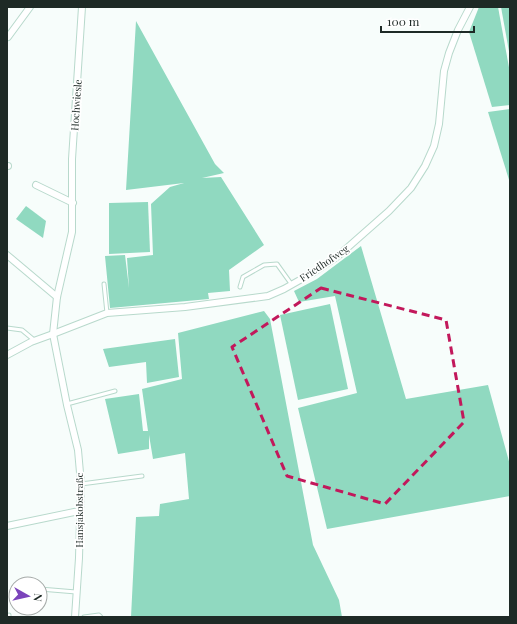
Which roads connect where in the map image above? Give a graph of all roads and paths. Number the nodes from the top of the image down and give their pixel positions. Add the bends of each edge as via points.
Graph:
1 (30, 7) edge
2 (82, 7) edge
3 (470, 7) edge
4 (7, 37) edge
5 (36, 185) dead end
6 (73, 203) junction
7 (7, 255) edge
8 (104, 284) dead end
9 (292, 285) junction
10 (240, 287) dead end
11 (57, 297) junction
12 (107, 313) junction
13 (7, 328) edge
14 (53, 334) junction
15 (34, 340) junction
16 (7, 355) edge
17 (115, 390) dead end
18 (67, 405) junction
19 (142, 476) dead end
20 (80, 484) junction
21 (79, 511) junction
22 (7, 526) edge
23 (48, 590) edge
24 (76, 592) junction
25 (75, 617) edge
26 (84, 617) edge
27 (101, 617) edge

1 - 4 street
2 - 6 street, Hochwiesle via 72,159
3 - 9 street, Friedhofweg via 456,36 444,71 439,124 426,166 411,188 378,221 338,256
5 - 6 street
6 - 11 street, Hochwiesle via 72,232
7 - 11 street
8 - 12 lane
9 - 10 lane via 277,264 264,265 243,277
9 - 12 street, Friedhofweg via 268,296 185,307
11 - 14 street, Hochwiesle
12 - 14 street, Friedhofweg
13 - 15 lane via 22,330
14 - 15 street, Friedhofweg
14 - 18 street, Hansjakobstraße
15 - 16 street, Friedhofweg
17 - 18 lane
18 - 20 street, Hansjakobstraße via 78,450
19 - 20 lane
20 - 21 street, Hansjakobstraße
21 - 22 street
21 - 24 street, Hansjakobstraße
23 - 24 lane
24 - 25 street, Hansjakobstraße
26 - 27 lane

